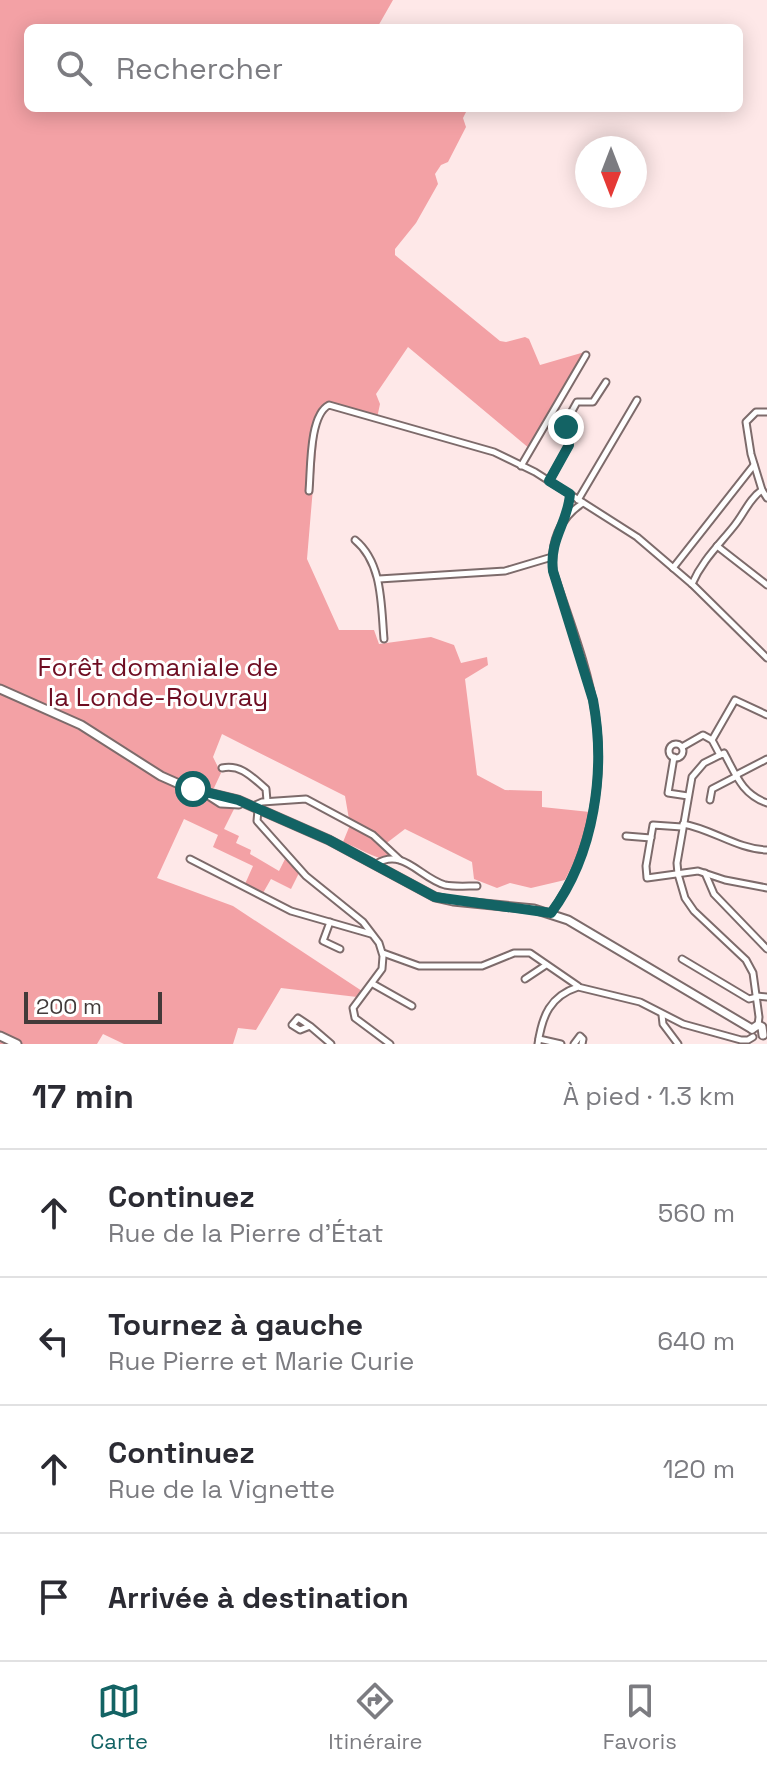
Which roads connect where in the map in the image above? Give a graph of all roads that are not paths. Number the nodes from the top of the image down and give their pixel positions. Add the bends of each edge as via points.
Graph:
1 (586, 355) dead end
2 (606, 382) dead end
3 (637, 400) dead end
4 (767, 412) edge
5 (754, 465) junction
6 (521, 466) junction
7 (549, 481) junction
8 (762, 490) junction
9 (309, 491) dead end
10 (570, 494) junction
11 (767, 498) edge
12 (580, 501) junction
13 (568, 512) junction
14 (355, 540) dead end
15 (717, 546) junction
16 (552, 557) junction
17 (673, 568) junction
18 (379, 579) junction
19 (692, 584) junction
20 (767, 585) edge
21 (384, 639) dead end
22 (766, 656) edge
23 (0, 689) edge
24 (767, 715) edge
25 (712, 740) junction
26 (682, 747) junction
27 (720, 755) junction
28 (674, 757) junction
29 (767, 759) edge
30 (222, 768) dead end
31 (736, 776) junction
32 (688, 796) junction
33 (710, 800) dead end
34 (267, 801) junction
35 (767, 803) edge
36 (252, 808) junction
37 (683, 826) junction
38 (626, 836) dead end
39 (651, 838) junction
40 (767, 850) edge
41 (190, 859) dead end
42 (400, 860) junction
43 (375, 865) junction
44 (705, 872) junction
45 (678, 874) junction
46 (477, 886) dead end
47 (767, 888) edge
48 (551, 913) junction
49 (330, 922) junction
50 (767, 933) edge
51 (372, 935) junction
52 (760, 942) junction
53 (340, 949) dead end
54 (767, 949) edge
55 (383, 953) junction
56 (682, 959) dead end
57 (546, 965) junction
58 (525, 979) dead end
59 (373, 984) junction
60 (578, 987) junction
61 (757, 997) junction
62 (767, 997) edge
63 (412, 1006) dead end
64 (662, 1015) junction
65 (310, 1026) dead end
66 (754, 1030) junction
67 (0, 1036) edge
68 (765, 1037) edge
69 (538, 1041) edge
70 (325, 1043) edge
71 (17, 1044) edge
72 (390, 1044) edge
73 (561, 1044) edge
74 (574, 1044) edge
75 (582, 1044) edge
76 (678, 1044) edge

1 - 6 street
2 - 7 street via 593,402 577,402 566,422 569,445
3 - 12 street
4 - 5 street via 756,412 746,422
5 - 8 street
5 - 17 street
6 - 7 street
6 - 9 street via 488,451 329,405 316,422
7 - 10 street
8 - 11 street
8 - 15 street
10 - 12 street
10 - 13 street
12 - 13 street
12 - 17 street via 637,537
13 - 16 street
14 - 18 street
15 - 19 street
15 - 20 street
16 - 18 street via 505,571
16 - 48 street via 593,700 598,766 587,835
17 - 19 street
18 - 21 street
19 - 22 street
23 - 36 street via 81,725 161,776 221,803
24 - 25 street via 735,700
25 - 26 street via 703,735
25 - 27 street
26 - 28 street via 681,756
26 - 28 street via 670,746
27 - 31 street via 724,753
27 - 32 street via 696,769
28 - 32 street via 668,793
29 - 31 street
30 - 34 street via 238,767 249,774 266,789
31 - 33 street via 712,789
31 - 35 street via 751,797
32 - 37 street
34 - 36 street
34 - 42 street via 306,799 373,835
36 - 43 street
36 - 51 street via 293,862
37 - 39 street via 653,825
37 - 40 street
37 - 45 street
38 - 39 street
39 - 45 street via 647,878
41 - 49 street via 291,911
42 - 43 street via 384,859
42 - 46 street via 445,885
43 - 48 street via 442,899
44 - 45 street
44 - 47 street
44 - 52 street via 714,894
45 - 61 street via 694,911 746,960
48 - 66 street
49 - 51 street
49 - 53 street via 323,941
50 - 52 street
51 - 55 street
52 - 54 street
55 - 57 street via 419,966 482,966 514,953 530,953
55 - 59 street
56 - 61 street via 749,999
57 - 58 street
57 - 60 street
59 - 63 street
59 - 72 street via 353,1008 354,1016
60 - 64 street via 640,1002
60 - 69 street via 553,1000
61 - 62 street
61 - 66 street
64 - 66 street via 741,1040 748,1040
64 - 76 street
65 - 70 street
66 - 68 street via 762,1027
67 - 71 street
69 - 73 street
74 - 75 street via 580,1036

